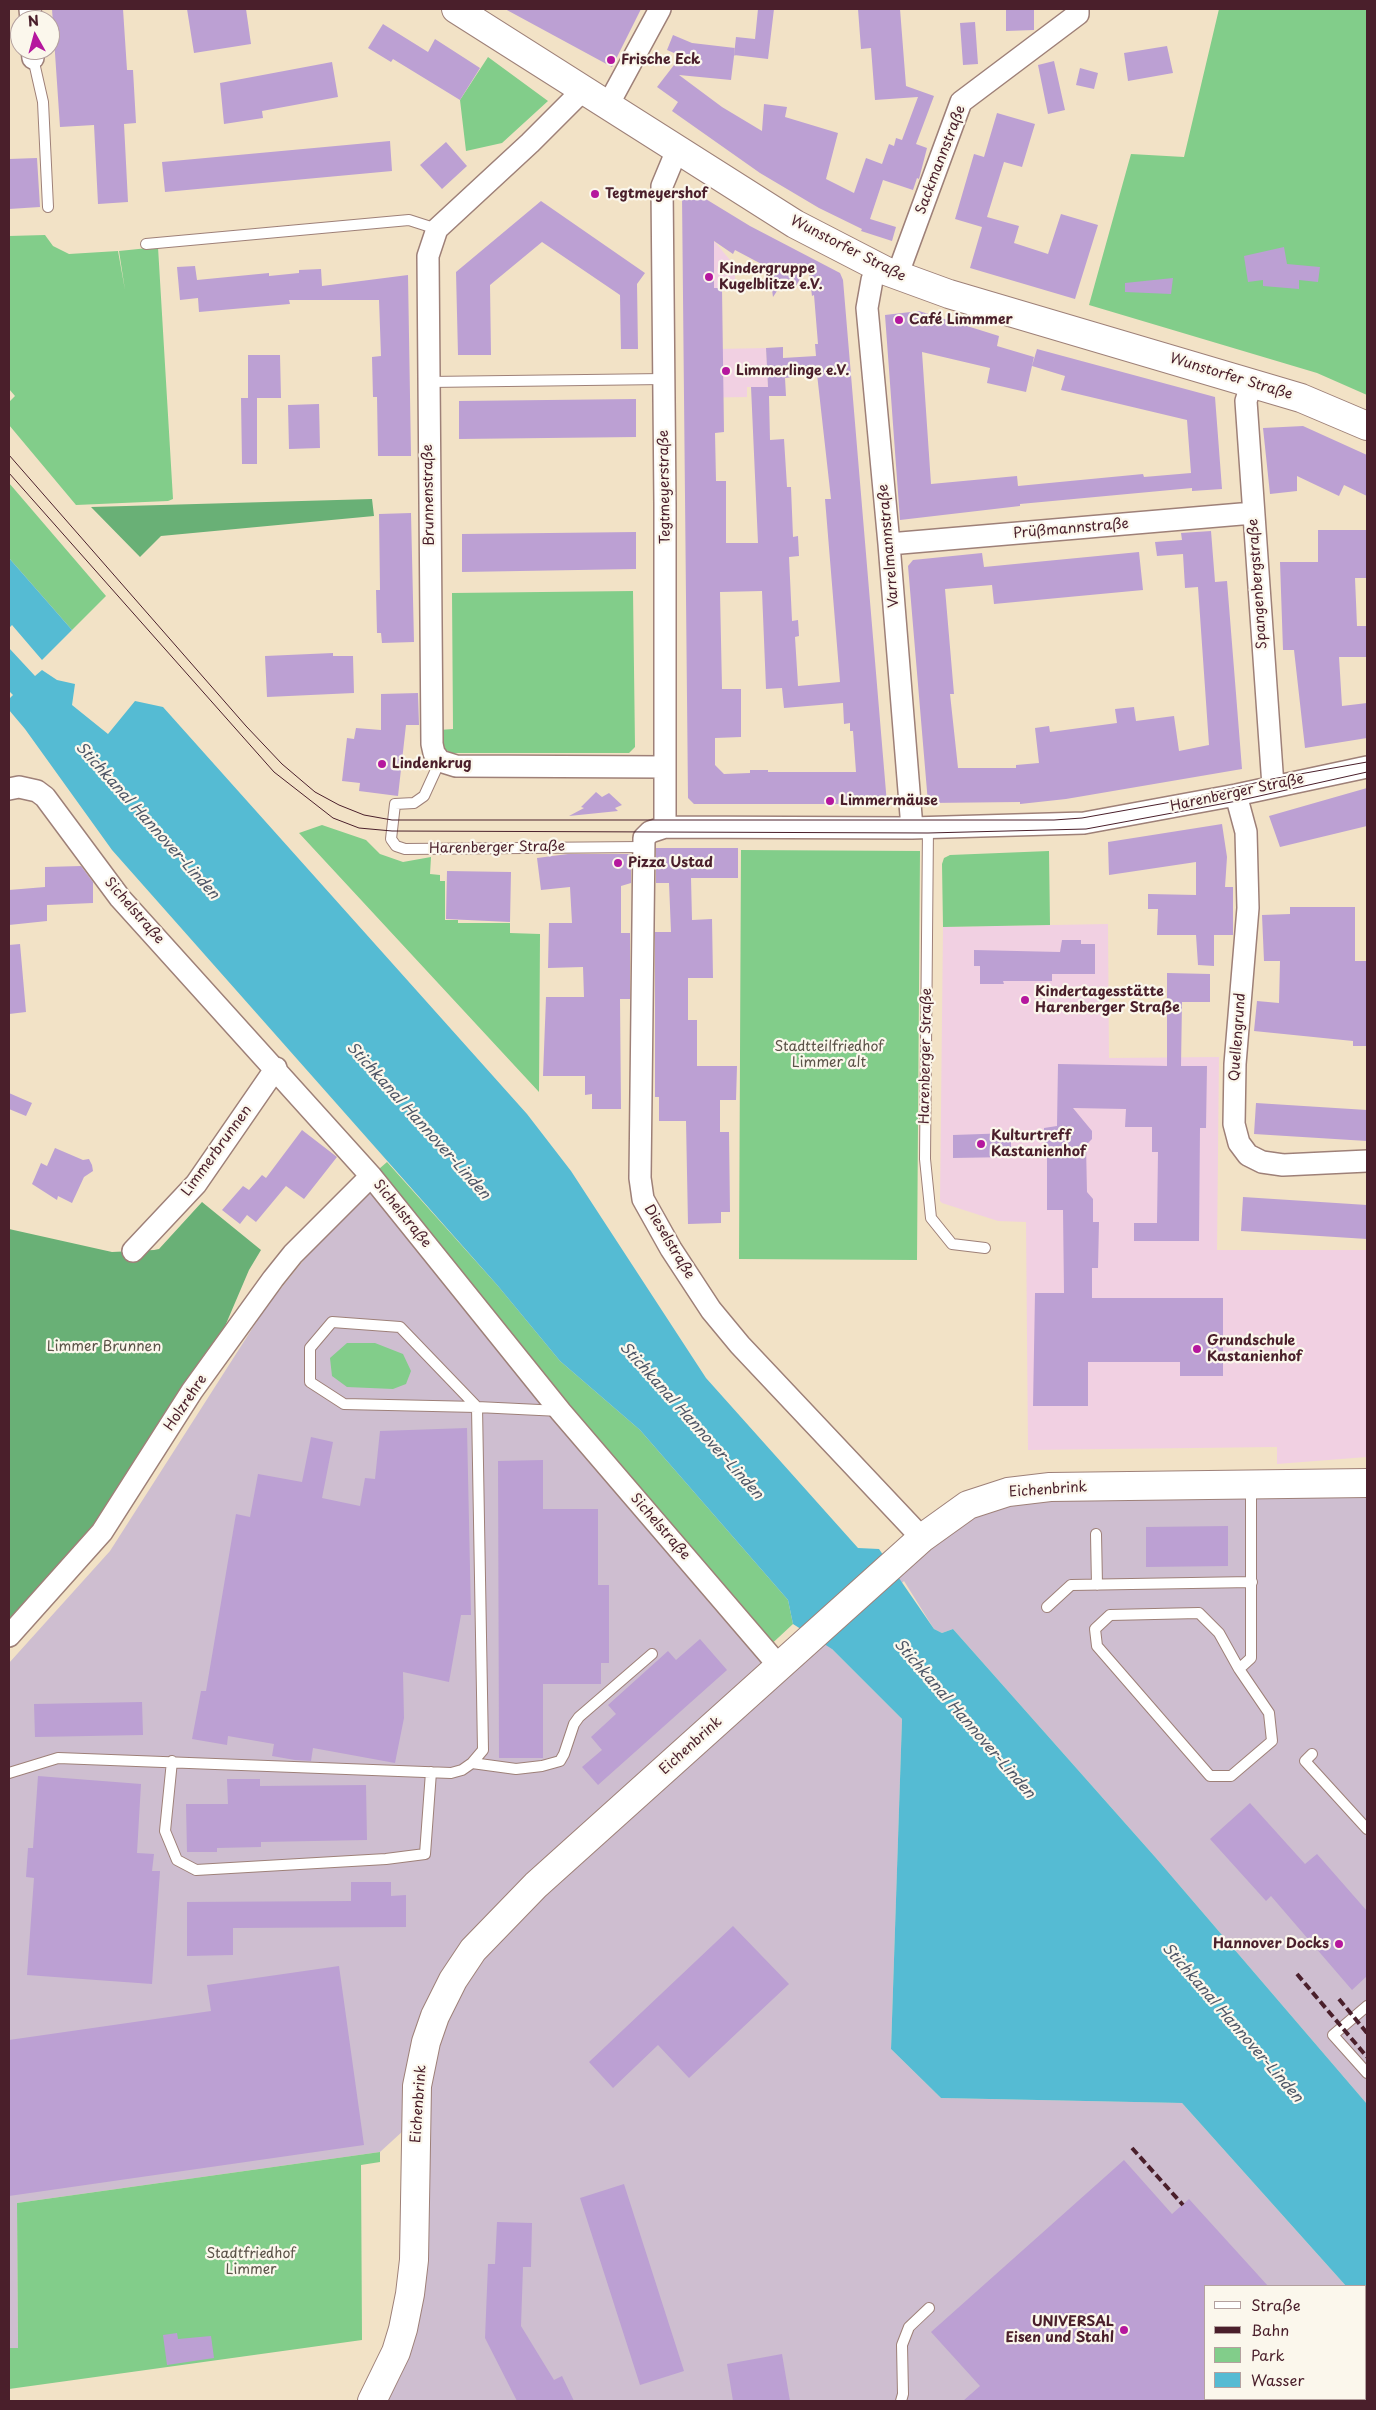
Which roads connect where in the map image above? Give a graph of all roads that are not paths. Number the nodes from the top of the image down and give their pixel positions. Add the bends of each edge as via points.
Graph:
1 (456, 9) edge
2 (660, 9) edge
3 (1078, 9) edge
4 (34, 60) edge
5 (584, 89) junction
6 (608, 105) junction
7 (678, 150) junction
8 (48, 207) dead end
9 (437, 229) junction
10 (146, 244) dead end
11 (888, 271) junction
12 (664, 379) junction
13 (429, 382) junction
14 (1252, 382) junction
15 (1367, 426) edge
16 (1253, 513) junction
17 (889, 544) junction
18 (440, 761) junction
19 (1367, 766) edge
20 (665, 767) junction
21 (1273, 786) junction
22 (9, 789) edge
23 (1236, 795) junction
24 (920, 827) junction
25 (652, 835) junction
26 (276, 1068) junction
27 (1367, 1161) edge
28 (371, 1176) junction
29 (984, 1248) dead end
30 (133, 1251) dead end
31 (477, 1408) junction
32 (562, 1412) junction
33 (1367, 1483) edge
34 (1251, 1486) junction
35 (1096, 1534) dead end
36 (922, 1538) junction
37 (1252, 1582) junction
38 (1097, 1585) junction
39 (1047, 1607) dead end
40 (9, 1636) edge
41 (652, 1654) dead end
42 (779, 1666) junction
43 (1239, 1668) junction
44 (1312, 1754) dead end
45 (172, 1761) junction
46 (472, 1763) junction
47 (431, 1772) junction
48 (9, 1773) edge
49 (1367, 1829) edge
50 (1367, 2006) edge
51 (1367, 2073) edge
52 (929, 2308) dead end
53 (372, 2401) edge
54 (901, 2401) edge

1 - 5 main road, Wunstorfer Straße
2 - 6 street
3 - 11 street, Sackmannstraße via 1078,14 961,102
4 - 8 lane via 43,102
5 - 6 main road, Wunstorfer Straße
5 - 9 street, Brunnenstraße
6 - 7 main road, Wunstorfer Straße
7 - 11 main road, Wunstorfer Straße via 796,224
7 - 12 street, Tegtmeyerstraße via 662,186
9 - 10 lane via 410,220
9 - 13 street, Brunnenstraße via 428,256
11 - 14 main road, Wunstorfer Straße via 949,294
11 - 17 street, Varrelmannstraße via 872,280 867,308
12 - 13 lane
12 - 20 street, Tegtmeyerstraße
13 - 18 street, Brunnenstraße via 432,744
14 - 15 main road, Wunstorfer Straße via 1301,398
14 - 16 street, Spangenbergstraße via 1246,402
16 - 17 street, Prüßmannstraße
16 - 21 street, Spangenbergstraße
17 - 24 street, Varrelmannstraße
18 - 20 street via 456,766
18 - 25 lane, Harenberger Straße via 424,796 414,803 394,804 391,839 396,846 405,849
19 - 21 street, Harenberger Straße
20 - 25 street, Tegtmeyerstraße
21 - 23 street, Harenberger Straße
22 - 26 street, Sichelstraße via 20,787 37,791 45,797 120,898
23 - 24 street, Harenberger Straße via 1084,823
23 - 27 street, Quellengrund via 1246,832 1248,908 1234,1064 1234,1124 1239,1142 1248,1155 1262,1162 1283,1165
24 - 25 street, Harenberger Straße
24 - 29 lane, Harenberger Straße via 925,1158 931,1218 952,1244
25 - 36 street, Dieselstraße via 640,1178 643,1199 716,1317
26 - 28 street, Sichelstraße
26 - 30 street, Limmerbrunnen via 196,1184
28 - 32 street, Sichelstraße
28 - 40 street, Holzrehre via 278,1273 192,1391 102,1532
31 - 31 lane via 344,1404 310,1382 310,1348 332,1322 400,1327
31 - 32 lane
31 - 46 lane via 483,1750
32 - 42 street, Sichelstraße
33 - 34 main road, Eichenbrink
34 - 36 main road, Eichenbrink via 1059,1487 1008,1492 968,1505
34 - 37 lane
35 - 38 lane
36 - 42 main road, Eichenbrink
37 - 38 lane
37 - 43 lane via 1251,1658
38 - 39 lane via 1071,1585
41 - 46 lane via 579,1717 560,1761 516,1769
42 - 53 main road, Eichenbrink via 536,1884 473,1950 453,1980 435,2016 419,2073 414,2260 403,2329 385,2378
43 - 43 lane via 1269,1713 1272,1741 1231,1776 1210,1776 1096,1646 1095,1629 1110,1615 1198,1613 1219,1634
44 - 49 lane via 1306,1760
45 - 47 lane
45 - 47 lane via 166,1831 177,1860 196,1870 425,1854
45 - 48 lane via 58,1758
46 - 47 lane via 451,1773
50 - 51 lane via 1333,2035
52 - 54 lane via 909,2327 902,2345

